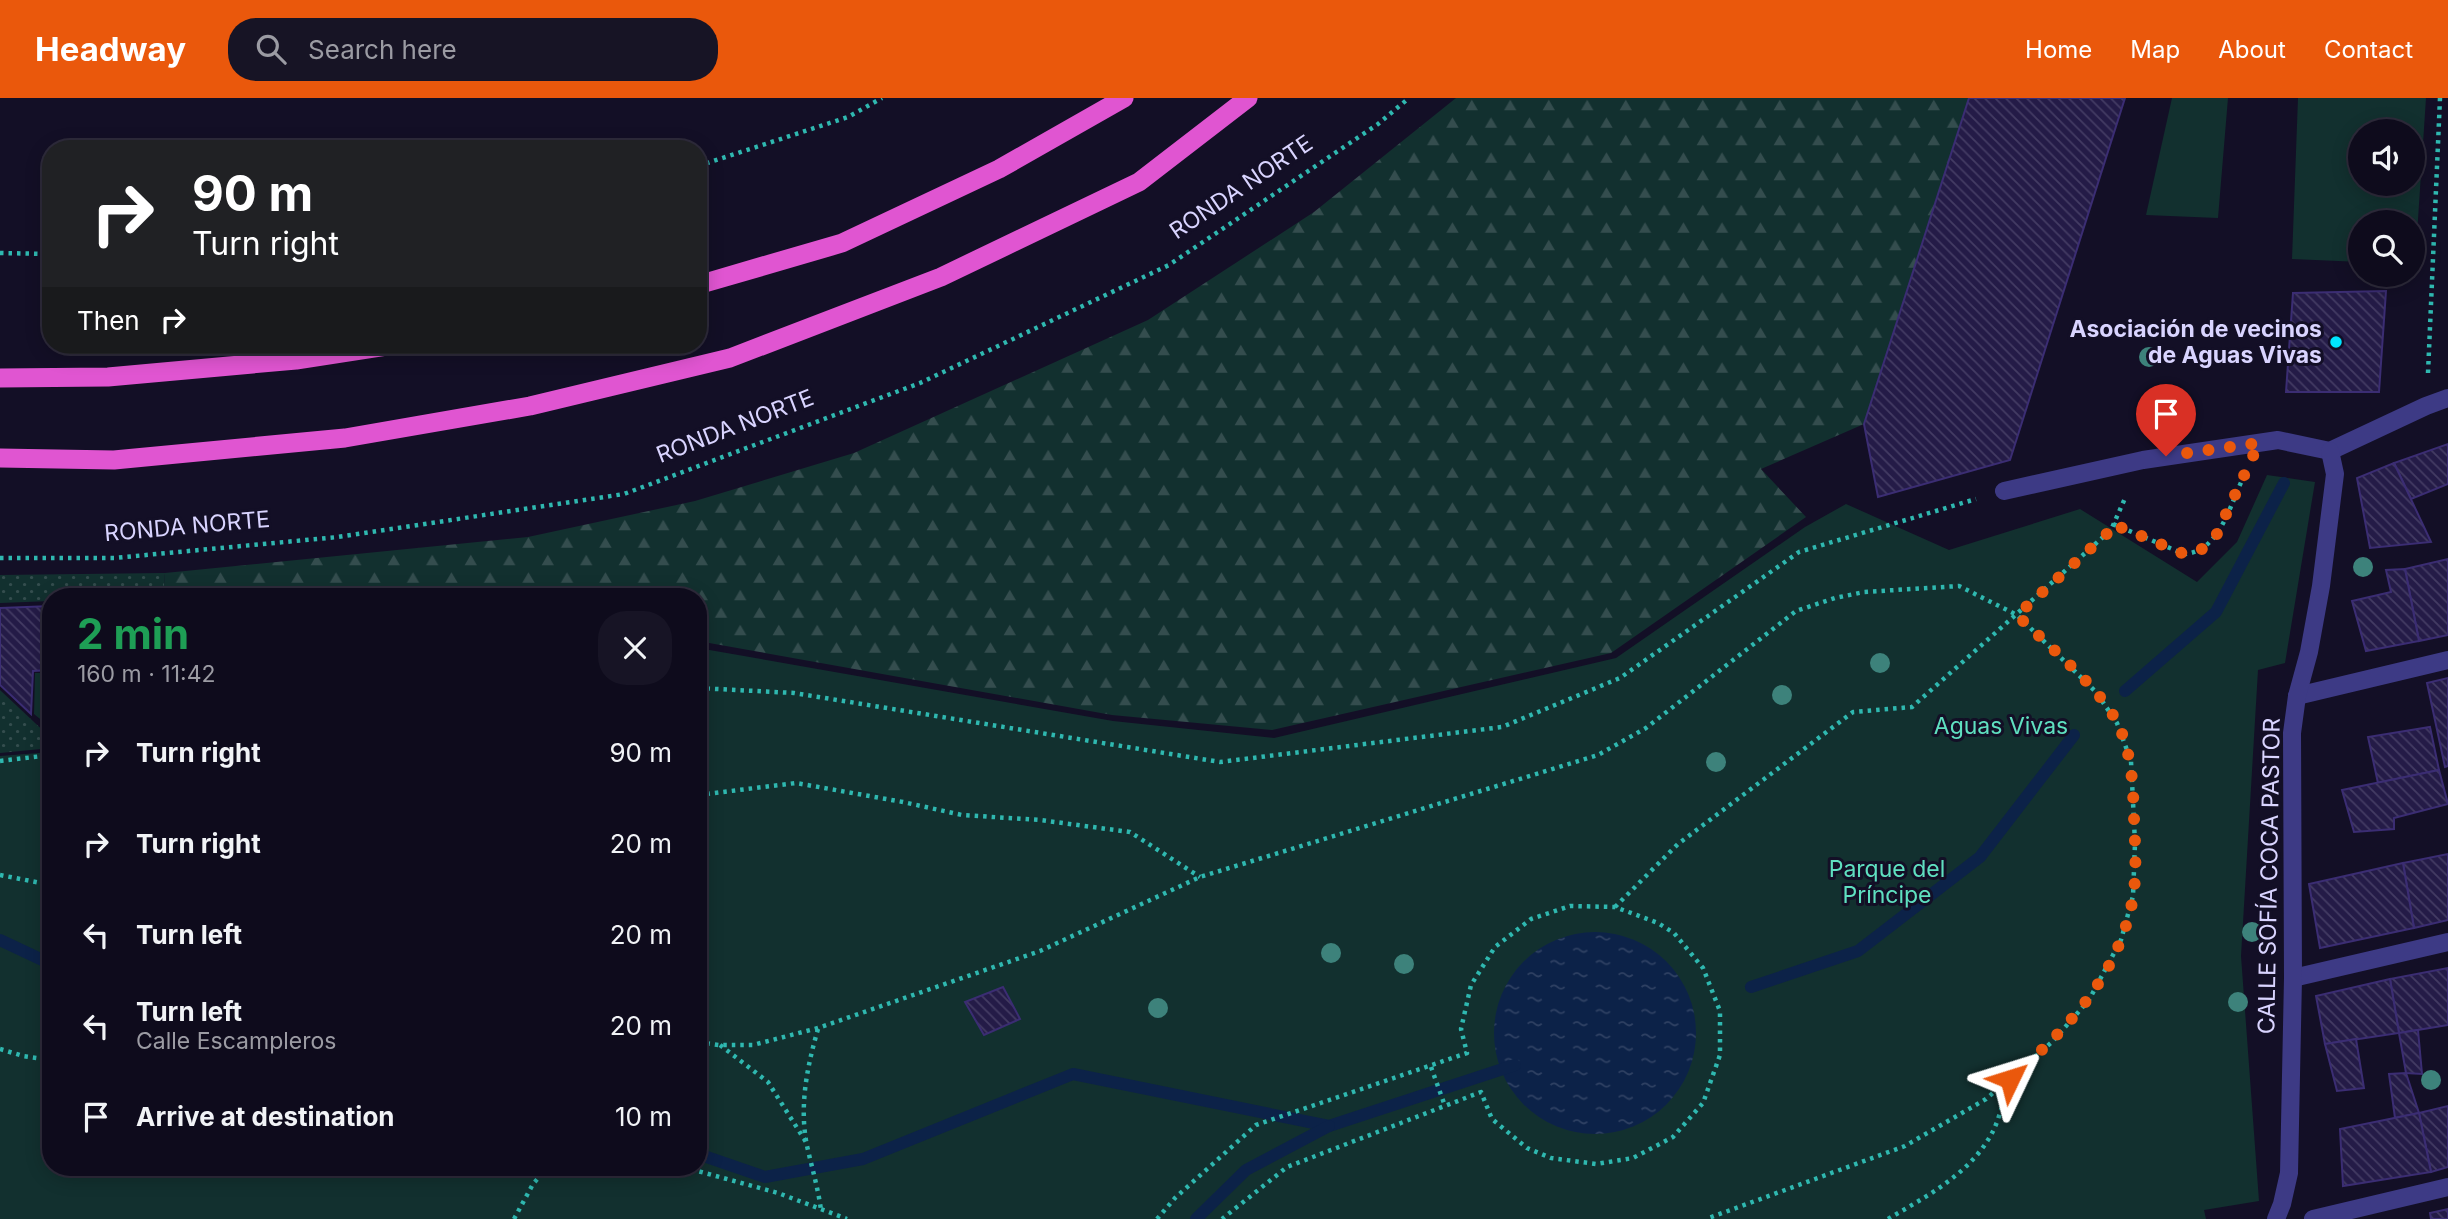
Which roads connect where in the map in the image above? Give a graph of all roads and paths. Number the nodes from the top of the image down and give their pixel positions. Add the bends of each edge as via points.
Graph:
1 (882, 98) edge
2 (1124, 98) edge
3 (1248, 98) edge
4 (1409, 98) edge
5 (2440, 98) edge
6 (707, 163) edge
7 (0, 253) edge
8 (42, 254) edge
9 (707, 282) edge
10 (335, 354) edge
11 (0, 378) edge
12 (2448, 398) edge
13 (2426, 406) junction
14 (2259, 443) junction
15 (2330, 451) junction
16 (0, 458) edge
17 (2004, 491) joint
18 (0, 558) edge
19 (2017, 615) junction
20 (2448, 660) edge
21 (707, 688) edge
22 (2297, 696) junction
23 (42, 756) edge
24 (0, 761) edge
25 (707, 794) edge
26 (0, 875) edge
27 (1200, 877) junction
28 (42, 883) edge
29 (1615, 906) junction
30 (2448, 942) edge
31 (2293, 978) junction
32 (818, 1028) junction
33 (707, 1043) edge
34 (719, 1045) junction
35 (0, 1049) edge
36 (42, 1059) edge
37 (1431, 1067) junction
38 (2010, 1079) junction
39 (1445, 1106) junction
40 (807, 1143) junction
41 (707, 1174) edge
42 (540, 1176) edge
43 (2448, 1187) edge
44 (821, 1210) junction
45 (514, 1219) edge
46 (847, 1219) edge
47 (1157, 1219) edge
48 (1222, 1219) edge
49 (1706, 1219) edge
50 (1888, 1219) edge
51 (2276, 1219) edge
52 (2313, 1219) edge

1 - 6 path via 848,117
2 - 9 highway via 999,169 842,243
3 - 16 highway via 1139,182 941,277 730,358 530,406 345,438 114,460
4 - 18 path, RONDA NORTE via 1378,124 1169,265 919,383 624,494 338,537 114,558
5 - 13 path
7 - 8 path
10 - 11 highway via 108,377
12 - 13 street
13 - 15 street
14 - 15 street via 2277,440
14 - 17 street via 2143,460
14 - 19 path via 2215,538 2197,553 2184,554 2113,524
15 - 22 street, CALLE SOFÍA COCA PASTOR via 2335,474 2321,586
17 - 21 path via 1799,552 1620,678 1502,727 1220,762 794,693
19 - 27 path via 1959,586 1835,598 1797,611 1646,728 1598,755
19 - 29 path via 1912,707 1853,712 1678,844
19 - 38 path via 2096,692 2117,723 2131,761 2135,843 2133,896 2121,940 2089,1000 2052,1042
20 - 22 street
22 - 31 street, CALLE SOFÍA COCA PASTOR via 2292,733
23 - 24 path
25 - 27 path via 796,783 962,815 1130,831
26 - 28 path
27 - 32 path via 1040,951
29 - 37 path via 1557,910 1531,919 1495,947 1471,985 1461,1029 1467,1053
29 - 39 path via 1674,933 1703,968 1720,1011 1720,1055 1703,1103 1673,1137 1633,1158 1596,1164 1550,1158 1527,1148 1492,1119 1481,1092
30 - 31 street
31 - 51 street, CALLE SOFÍA COCA PASTOR via 2289,1173
32 - 34 path via 753,1045
32 - 40 path via 803,1095
33 - 34 path
34 - 40 path via 768,1082
35 - 36 path
37 - 39 path
37 - 47 path via 1256,1125
38 - 49 path via 1986,1099 1905,1146
38 - 50 path via 1993,1132 1976,1158 1939,1188
39 - 48 path via 1287,1167
40 - 44 path
41 - 44 path
42 - 45 path
43 - 52 street
44 - 46 path

